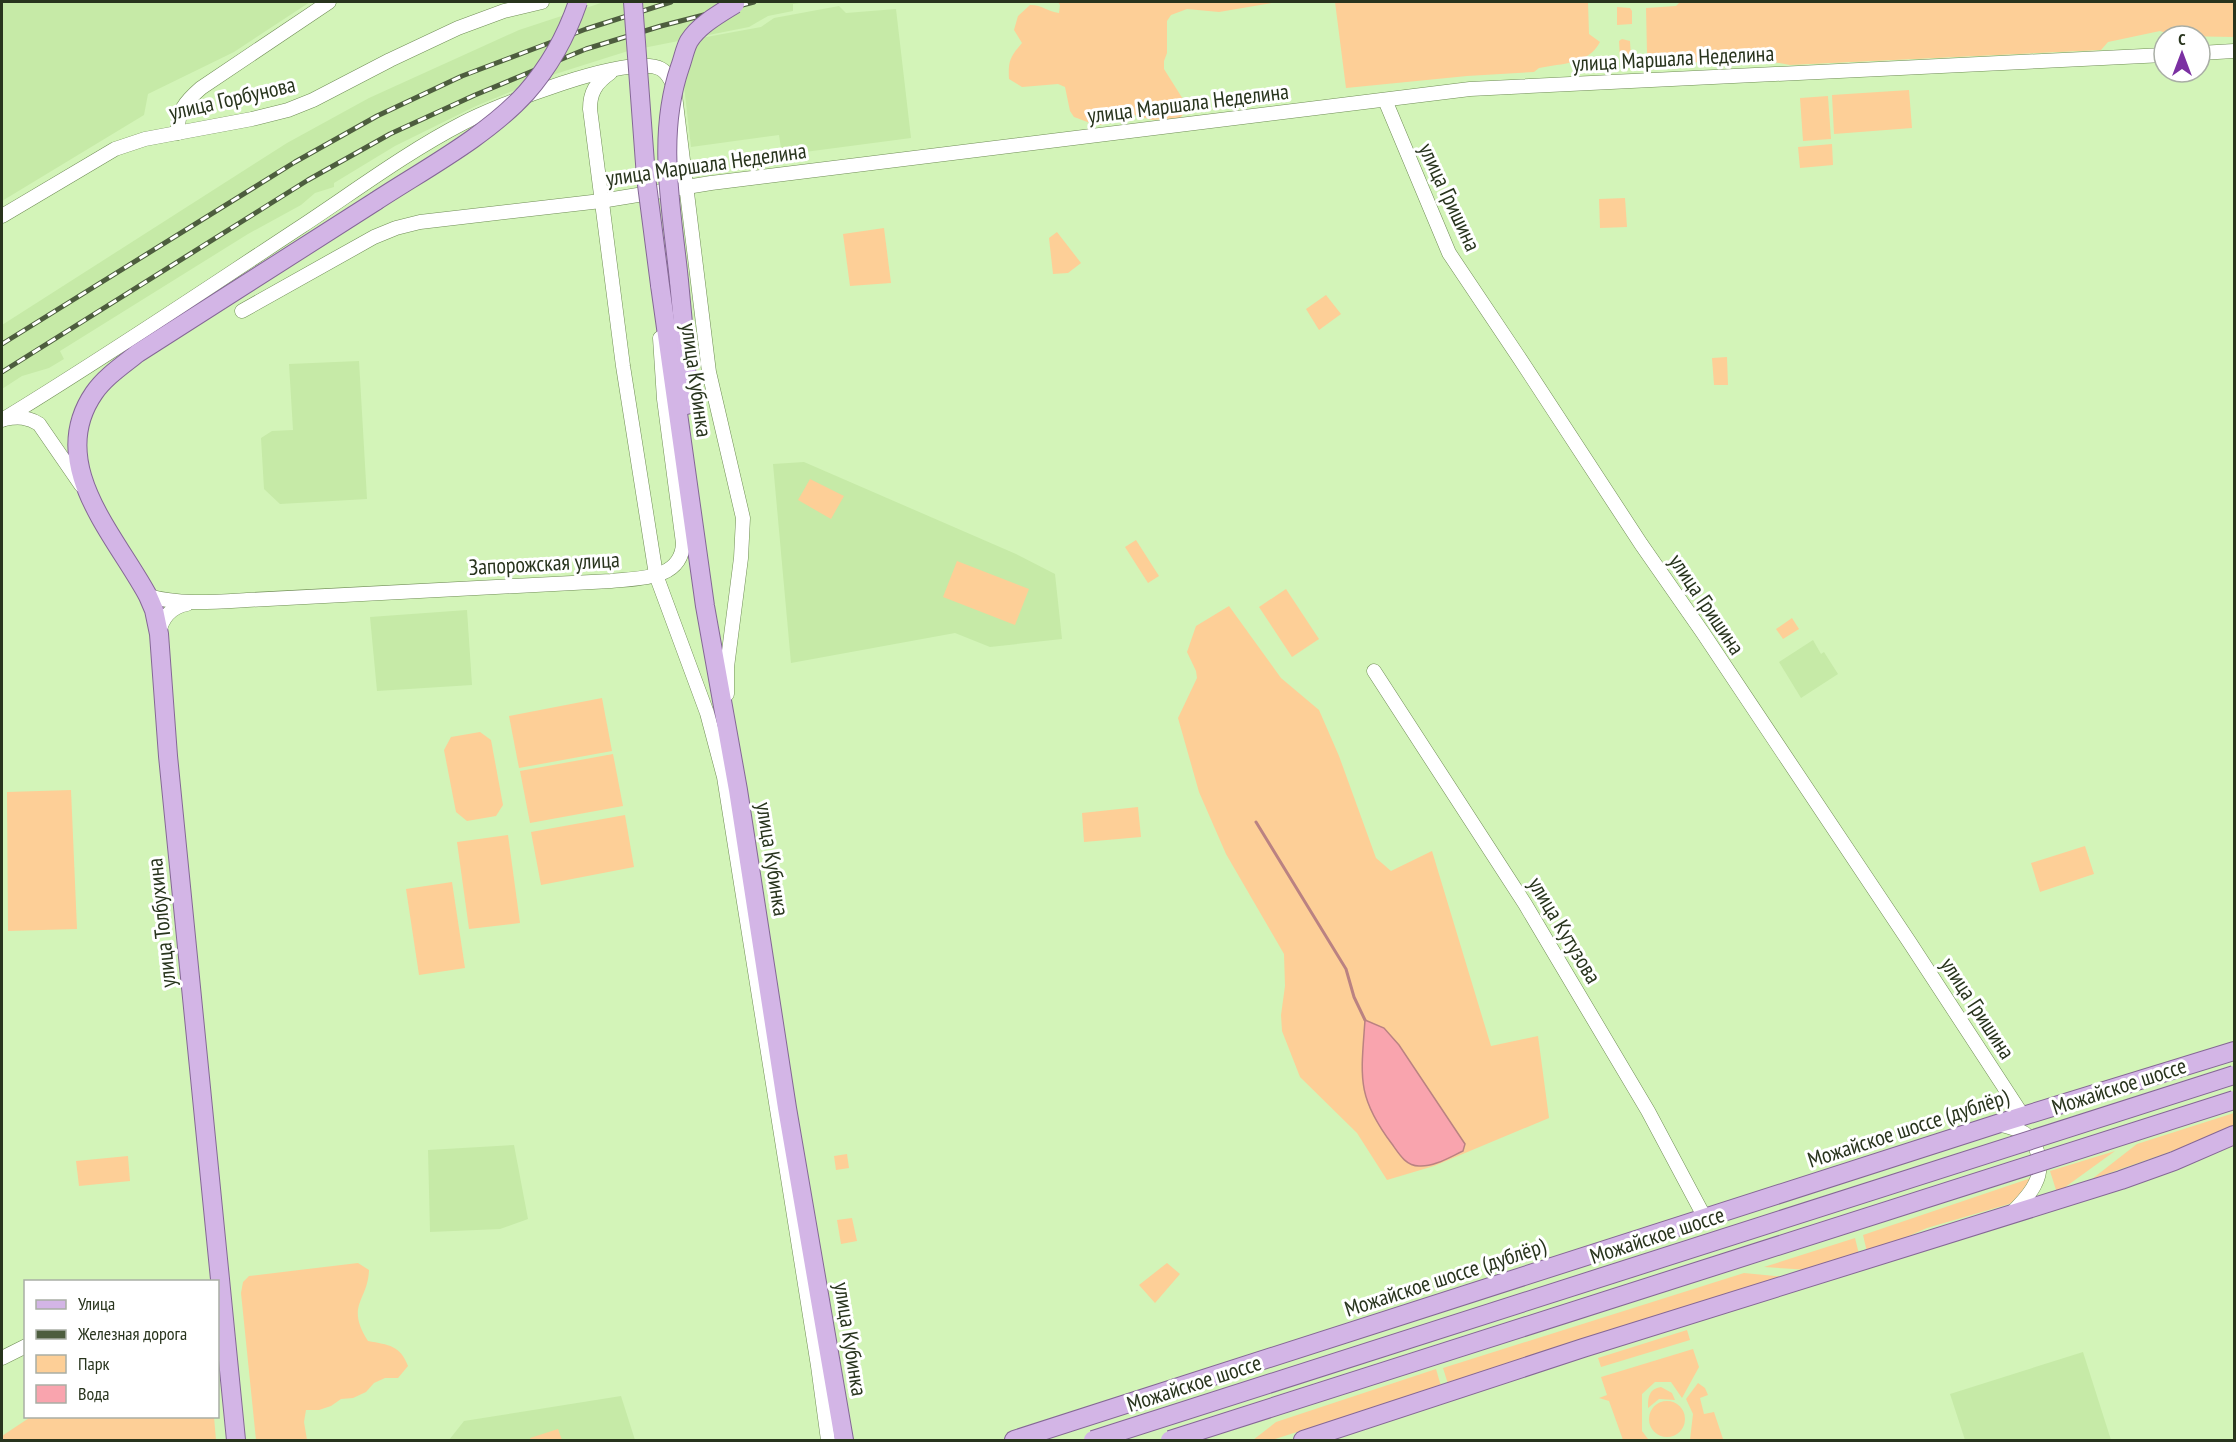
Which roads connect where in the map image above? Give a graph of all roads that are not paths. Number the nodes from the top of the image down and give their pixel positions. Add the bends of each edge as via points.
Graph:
1 (329, 2) edge
2 (542, 2) edge
3 (578, 2) edge
4 (633, 2) edge
5 (740, 2) edge
6 (2235, 51) edge
7 (2212, 53) edge
8 (2152, 56) edge
9 (617, 70) junction
10 (570, 81) junction
11 (1384, 100) junction
12 (590, 109) junction
13 (178, 133) junction
14 (686, 187) junction
15 (601, 201) junction
16 (2, 216) edge
17 (662, 304) junction
18 (242, 311) dead end
19 (53, 388) junction
20 (2, 420) edge
21 (45, 431) junction
22 (689, 493) junction
23 (90, 499) junction
24 (656, 575) junction
25 (148, 596) junction
26 (195, 603) junction
27 (159, 633) junction
28 (1374, 671) dead end
29 (731, 747) junction
30 (2235, 1051) edge
31 (2235, 1075) edge
32 (2235, 1100) edge
33 (2023, 1116) junction
34 (1997, 1124) junction
35 (2235, 1135) edge
36 (2012, 1213) junction
37 (1705, 1218) junction
38 (216, 1280) edge
39 (220, 1320) edge
40 (24, 1347) edge
41 (2, 1358) edge
42 (1049, 1429) junction
43 (236, 1440) edge
44 (828, 1440) edge
45 (844, 1440) edge
46 (1014, 1440) edge
47 (1031, 1440) edge
48 (1093, 1440) edge
49 (1170, 1440) edge
50 (1303, 1440) edge

1 - 13 street via 186,100
2 - 13 street, улица Горбунова via 458,28 288,110
3 - 23 main road, bridge via 552,57 526,93 501,117 138,353 104,381 83,413 79,435 79,462
4 - 17 main road, улица Кубинка, bridge via 646,177
5 - 22 main road, bridge via 709,21 689,41 667,121 666,154 686,355
6 - 7 street
8 - 11 street, улица Маршала Неделина via 1470,89
9 - 10 street
9 - 12 street via 596,85 590,95
9 - 14 street via 651,66 670,77
10 - 12 street via 578,82
10 - 19 street via 494,108 434,140
11 - 14 street, улица Маршала Неделина
11 - 33 street, улица Гришина via 1449,253
12 - 15 street
13 - 16 street, улица Горбунова via 115,149
14 - 15 street, улица Маршала Неделина
14 - 29 street via 709,372 742,511 743,536 727,666
15 - 18 street, улица Маршала Неделина via 396,228
15 - 24 street
17 - 22 main road, улица Кубинка
17 - 24 street, Запорожская улица via 662,380 683,551 671,570
19 - 20 street
19 - 21 street, улица Толбухина via 40,406
20 - 21 street, улица Толбухина via 29,419
21 - 23 street, улица Толбухина
22 - 29 main road, улица Кубинка
23 - 25 main road, улица Толбухина
24 - 26 street, Запорожская улица via 611,581
24 - 44 street via 707,713 724,777
25 - 26 street, Запорожская улица
25 - 27 main road, улица Толбухина
26 - 27 street via 182,605 166,615
27 - 38 main road, улица Толбухина
28 - 37 street, улица Кутузова via 1525,904 1648,1111
29 - 45 main road, улица Кубинка
30 - 33 main road, Можайское шоссе (дублёр)
31 - 48 main road, Можайское шоссе, bridge
32 - 49 main road, bridge
33 - 34 main road, Можайское шоссе (дублёр)
34 - 36 street via 2022,1132 2039,1158 2036,1182
34 - 37 main road, Можайское шоссе (дублёр)
35 - 36 main road via 2121,1180
36 - 50 main road
37 - 42 main road, Можайское шоссе (дублёр)
39 - 43 main road, улица Толбухина
40 - 41 street
42 - 46 main road, Можайское шоссе (дублёр)
42 - 47 street

